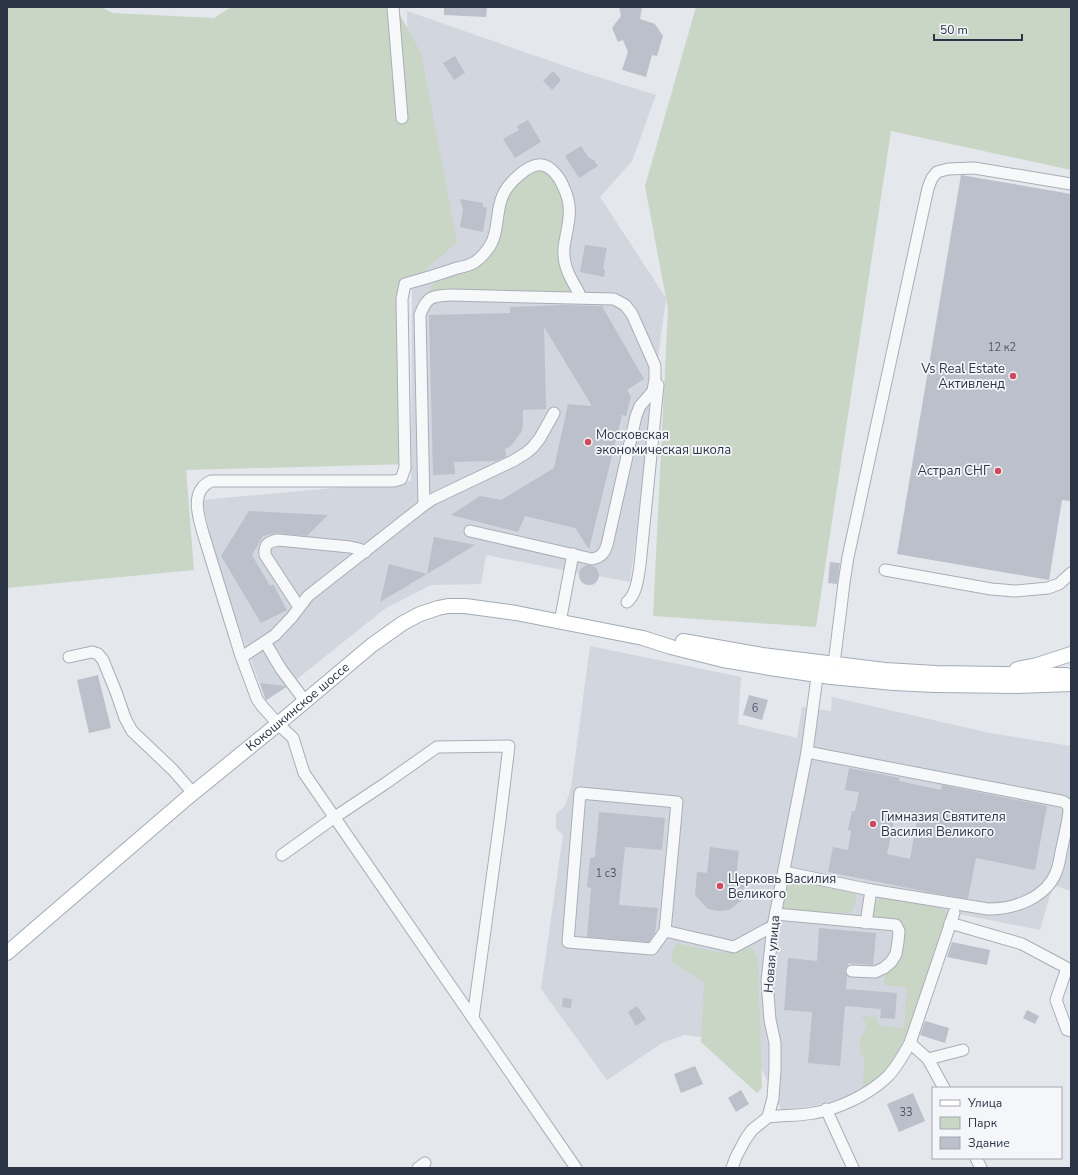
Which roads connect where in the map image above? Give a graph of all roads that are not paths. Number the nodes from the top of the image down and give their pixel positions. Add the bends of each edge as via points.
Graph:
1 (393, 7) edge
2 (402, 118) dead end
3 (1071, 184) edge
4 (579, 293) dead end
5 (660, 372) dead end
6 (554, 413) dead end
7 (424, 505) junction
8 (470, 530) dead end
9 (365, 552) junction
10 (573, 554) junction
11 (885, 570) dead end
12 (1071, 574) edge
13 (627, 602) dead end
14 (299, 607) junction
15 (560, 622) junction
16 (265, 642) junction
17 (1071, 654) edge
18 (70, 657) dead end
19 (242, 657) junction
20 (834, 664) junction
21 (818, 668) junction
22 (955, 674) junction
23 (1071, 674) edge
24 (1067, 684) edge
25 (304, 701) junction
26 (278, 724) junction
27 (807, 752) junction
28 (192, 793) junction
29 (335, 817) junction
30 (282, 855) dead end
31 (784, 872) junction
32 (871, 890) junction
33 (776, 914) junction
34 (866, 923) junction
35 (773, 926) junction
36 (665, 931) junction
37 (7, 953) edge
38 (852, 971) dead end
39 (473, 1018) junction
40 (1071, 1031) edge
41 (910, 1043) junction
42 (963, 1050) dead end
43 (928, 1059) junction
44 (943, 1087) edge
45 (826, 1110) junction
46 (768, 1117) junction
47 (976, 1159) edge
48 (576, 1168) edge
49 (732, 1168) edge
50 (853, 1168) edge
51 (981, 1168) edge

1 - 2 street
3 - 20 street via 974,168 948,169 937,172 932,178 848,557
4 - 19 street via 570,276 564,255 570,209 563,185 550,169 543,165 533,166 512,182 503,194 495,232 486,252 474,262 405,284 402,298 404,468 401,479 212,481 205,484 197,500 199,517
5 - 13 street via 640,565 634,594
6 - 7 street via 540,438 526,453
7 - 9 street
7 - 10 street via 420,315 429,298 451,295 614,299 625,305 632,314 655,366 655,379 653,391 640,406 636,416 608,545 600,557 592,559
8 - 10 street
9 - 14 street via 308,596
9 - 14 street via 350,547 278,540 266,545 265,555
10 - 15 street
11 - 12 street via 1015,592 1048,588 1059,584
14 - 16 street via 275,635
15 - 21 main road, Кокошкинское шоссе via 643,638 723,660 770,668
15 - 25 main road, Кокошкинское шоссе via 466,606 448,606 428,611 382,637
16 - 19 street
16 - 25 street
17 - 22 main road via 1022,668
18 - 28 street via 92,652 98,654 132,730 173,770
19 - 26 street via 257,699
20 - 21 main road
20 - 22 main road
21 - 24 main road via 854,680 1018,686
21 - 27 street, Новая улица
22 - 23 main road
25 - 26 main road, Кокошкинское шоссе
26 - 28 main road, Кокошкинское шоссе
26 - 29 street via 293,738 304,773
27 - 31 street, Новая улица
27 - 32 street via 1061,801 1069,808 1055,874 1043,891 1022,903 1005,908 988,908
28 - 37 main road, Кокошкинское шоссе
29 - 30 street
29 - 39 street
29 - 39 street via 437,747 509,746
31 - 32 street
31 - 33 street, Новая улица
32 - 34 street
33 - 34 street
33 - 35 street, Новая улица
34 - 38 street via 896,926 899,931 896,954 891,962 876,972
35 - 36 street via 734,947
35 - 46 street, Новая улица via 768,981 770,1020 775,1043 775,1070 773,1098
36 - 36 street via 652,949 568,942 580,793 677,802
39 - 48 street
40 - 41 street via 1067,1030 1056,1000 1067,968 1022,944 952,918
41 - 43 street
41 - 45 street via 887,1077 876,1086 850,1101
42 - 43 street
43 - 44 street
45 - 46 street
45 - 50 street
46 - 49 street via 752,1130
47 - 51 street

